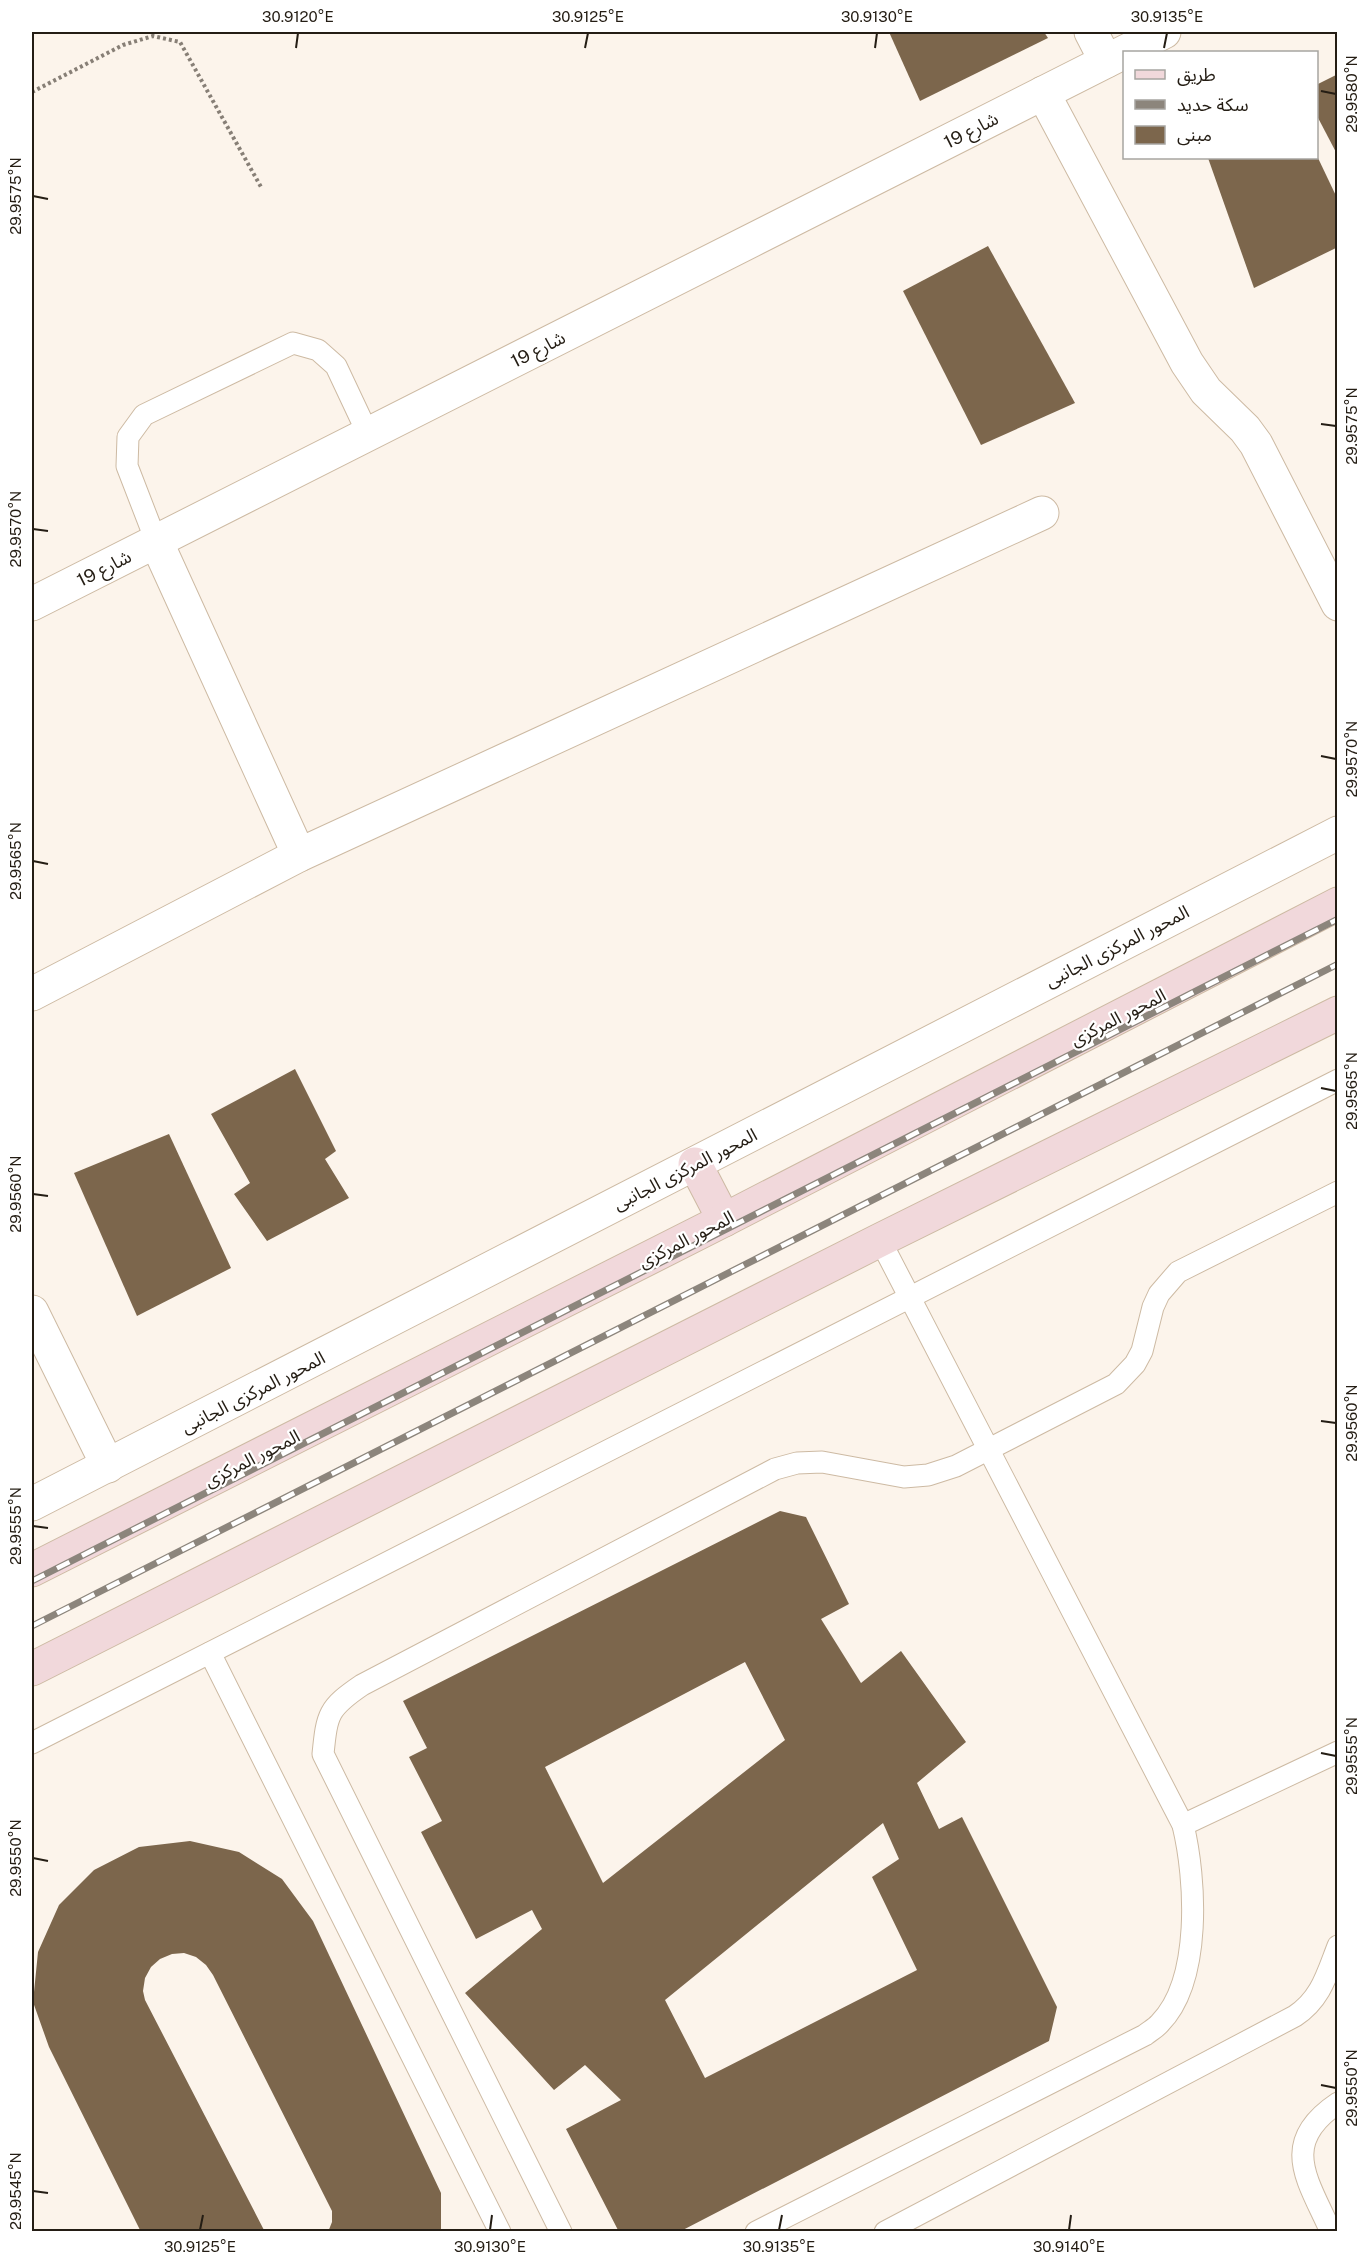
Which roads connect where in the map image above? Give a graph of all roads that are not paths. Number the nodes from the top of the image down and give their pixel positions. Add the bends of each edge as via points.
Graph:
1 (1090, 32) edge
2 (1164, 32) edge
3 (1126, 51) edge
4 (1123, 52) edge
5 (1106, 61) junction
6 (1043, 93) junction
7 (368, 434) junction
8 (1041, 513) dead end
9 (156, 541) junction
10 (32, 604) edge
11 (1338, 604) edge
12 (1338, 833) edge
13 (299, 855) junction
14 (1338, 904) edge
15 (32, 994) edge
16 (1338, 1012) edge
17 (1338, 1080) edge
18 (695, 1164) junction
19 (1338, 1192) edge
20 (724, 1220) junction
21 (880, 1240) junction
22 (910, 1298) junction
23 (32, 1312) edge
24 (989, 1450) junction
25 (108, 1466) junction
26 (32, 1504) edge
27 (32, 1570) edge
28 (210, 1653) junction
29 (32, 1669) edge
30 (32, 1743) edge
31 (1338, 1752) edge
32 (1183, 1825) junction
33 (1338, 1946) edge
34 (1338, 2103) edge
35 (500, 2232) edge
36 (561, 2232) edge
37 (756, 2232) edge
38 (885, 2232) edge
39 (1331, 2232) edge

1 - 5 street
2 - 3 street, شارع 19
4 - 5 street, شارع 19
5 - 6 street, شارع 19
6 - 7 street, شارع 19
6 - 11 street via 1187,363 1206,391 1256,444
7 - 9 street, شارع 19
7 - 9 lane via 336,366 318,350 294,343 144,415 128,437 127,466
8 - 13 street
9 - 10 street, شارع 19
9 - 13 street
12 - 18 street, المحور المركزى الجانبى
13 - 15 street
14 - 20 main road, المحور المركزى
16 - 21 main road
17 - 22 lane
18 - 20 main road
18 - 25 street, المحور المركزى الجانبى
19 - 24 lane via 1178,1272 1159,1294 1142,1351 1125,1376
20 - 27 main road, المحور المركزى
21 - 22 lane
21 - 29 main road
22 - 24 lane
22 - 28 lane
23 - 25 street
24 - 32 lane
24 - 36 lane via 928,1475 904,1477 822,1462 797,1462 775,1468 362,1685 330,1712 323,1754
25 - 26 street, المحور المركزى الجانبى
28 - 30 lane
28 - 35 lane
31 - 32 lane
32 - 37 lane via 1194,1908 1191,1943 1181,1988 1161,2023 1145,2035
33 - 38 lane via 1319,1992 1294,2016
34 - 39 lane via 1312,2124 1302,2152 1307,2176

